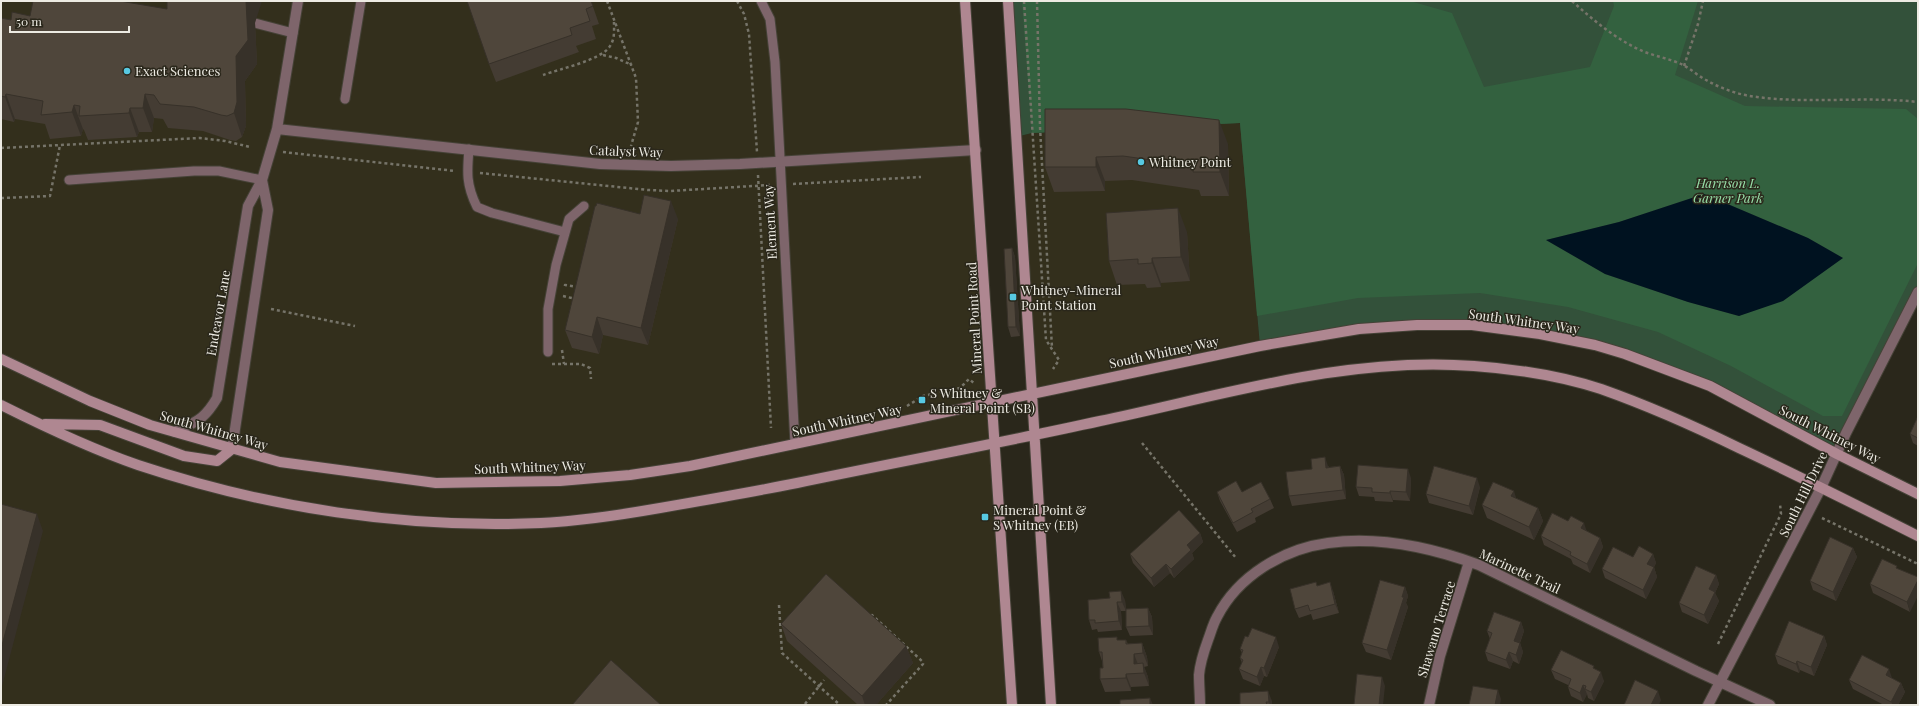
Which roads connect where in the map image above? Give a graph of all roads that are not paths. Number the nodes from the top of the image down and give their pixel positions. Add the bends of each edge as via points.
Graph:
1 (298, 1) edge
2 (361, 1) edge
3 (761, 1) edge
4 (966, 1) edge
5 (1008, 1) edge
6 (255, 23) dead end
7 (293, 33) junction
8 (345, 98) dead end
9 (277, 129) junction
10 (469, 149) junction
11 (976, 150) junction
12 (780, 162) junction
13 (69, 180) dead end
14 (262, 180) junction
15 (584, 206) dead end
16 (565, 232) junction
17 (1917, 297) edge
18 (548, 352) dead end
19 (1, 359) edge
20 (1031, 394) junction
21 (992, 402) junction
22 (1, 405) edge
23 (39, 424) junction
24 (175, 432) junction
25 (1034, 436) junction
26 (796, 444) junction
27 (994, 444) junction
28 (232, 449) junction
29 (1837, 454) junction
30 (1821, 488) junction
31 (1918, 494) edge
32 (1918, 536) edge
33 (1469, 562) junction
34 (1720, 682) junction
35 (1012, 705) edge
36 (1050, 705) edge
37 (1200, 705) edge
38 (1429, 705) edge
39 (1708, 705) edge
40 (1770, 705) edge

1 - 7 street, Endeavor Lane
2 - 8 lane
3 - 12 lane, Element Way via 770,19
4 - 11 main road, Mineral Point Road
5 - 20 main road
6 - 7 lane
7 - 9 street, Endeavor Lane
9 - 10 street, Catalyst Way
9 - 14 street, Endeavor Lane
10 - 12 street, Catalyst Way via 600,164 671,166
10 - 16 lane via 467,172 470,192 477,207
11 - 12 street, Catalyst Way
11 - 21 main road, Mineral Point Road
12 - 26 lane, Element Way
13 - 14 lane via 219,171
14 - 24 street, Endeavor Lane via 248,206 217,398 209,412
14 - 28 street, Endeavor Lane via 268,210
15 - 16 lane via 569,219
16 - 18 lane via 548,309
17 - 29 street, South Hill Drive
19 - 24 main road, South Whitney Way via 90,401
20 - 21 main road, South Whitney Way
20 - 25 main road
20 - 29 main road, South Whitney Way via 1260,346 1359,329 1472,325 1540,334 1625,354 1710,386
21 - 26 main road, South Whitney Way
21 - 27 main road, Mineral Point Road
22 - 23 main road
23 - 27 main road via 136,464 263,499 351,515 466,523 540,523 599,518 738,495
23 - 28 main road via 100,426 184,456 218,461
24 - 28 main road, South Whitney Way
25 - 27 main road
25 - 30 main road via 1263,384 1348,370 1404,364 1471,366 1524,371 1596,388 1671,416
25 - 36 main road
26 - 28 main road, South Whitney Way via 690,466 630,475 494,483 436,482 358,473 280,462
27 - 35 main road, Mineral Point Road
29 - 30 street, South Hill Drive
29 - 31 main road, South Whitney Way
30 - 32 main road
30 - 34 street, South Hill Drive
33 - 34 street, Marinette Trail
33 - 37 street, Marinette Trail via 1415,546 1375,541 1328,542 1290,552 1255,572 1233,594 1216,617 1201,661
33 - 38 street, Shawano Terrace via 1440,656
34 - 39 street, South Hill Drive
34 - 40 street, Marinette Trail

